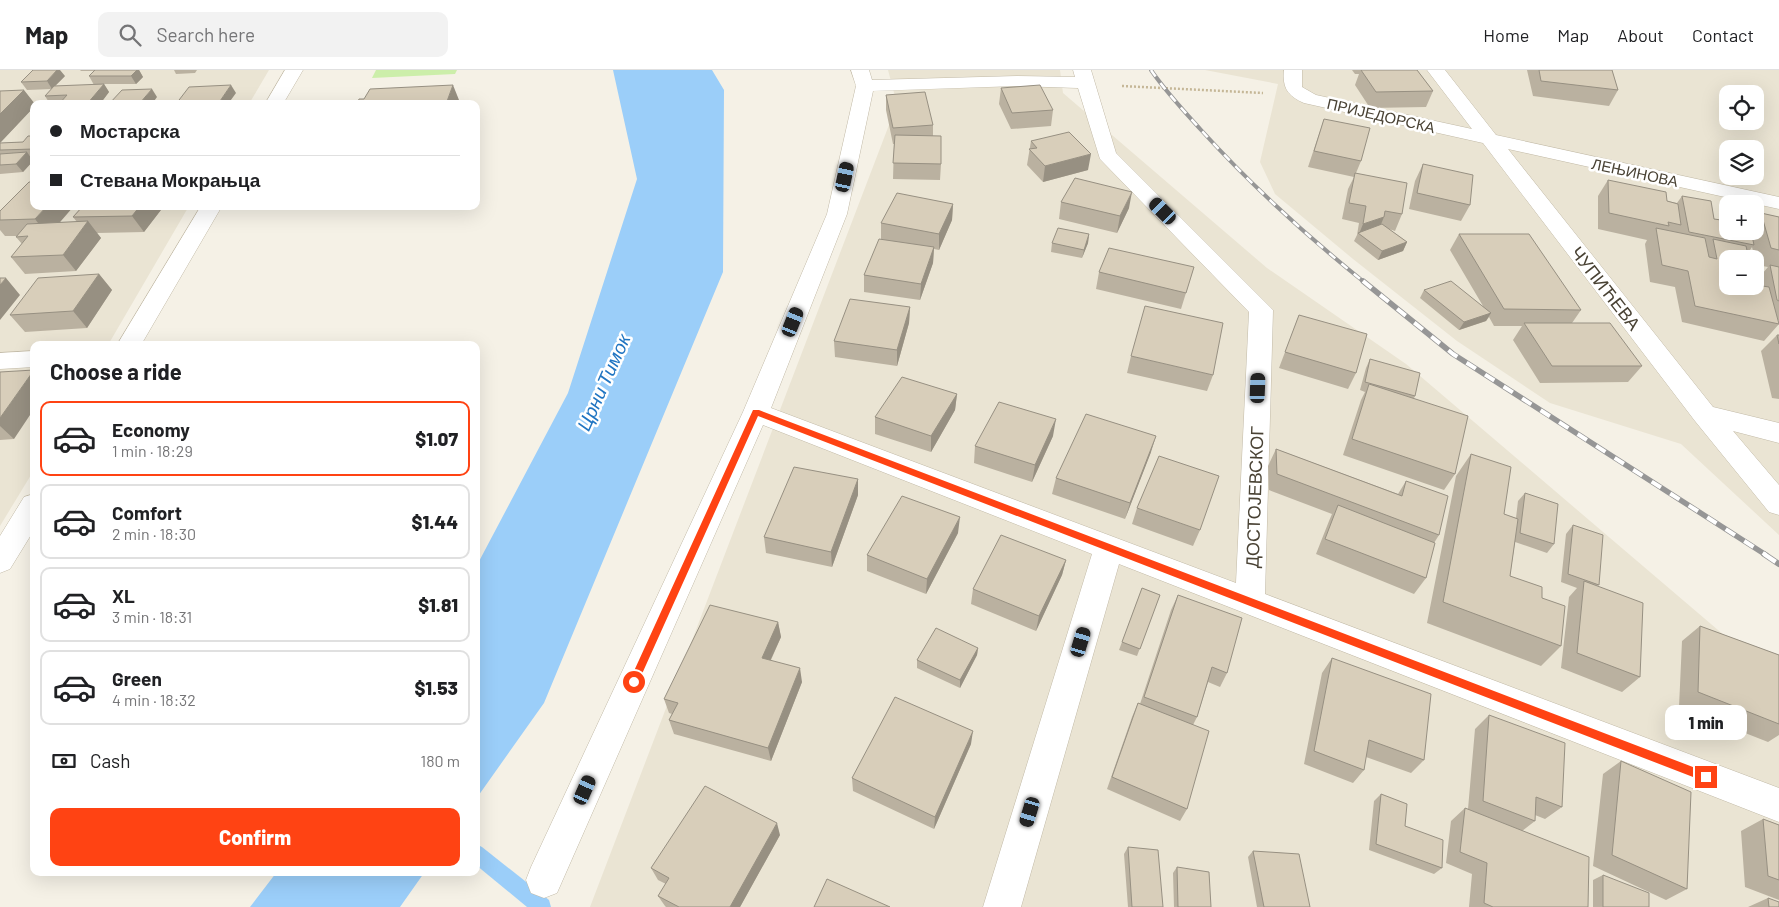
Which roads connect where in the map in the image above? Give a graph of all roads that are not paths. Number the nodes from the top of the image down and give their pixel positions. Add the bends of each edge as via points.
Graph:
1 (294, 70) edge
2 (1293, 70) edge
3 (1436, 70) edge
4 (1084, 77) edge
5 (862, 78) edge
6 (276, 100) edge
7 (1491, 140) junction
8 (1779, 203) edge
9 (210, 210) edge
10 (132, 341) edge
11 (30, 359) edge
12 (0, 361) edge
13 (756, 412) junction
14 (1704, 414) junction
15 (1779, 433) edge
16 (1779, 504) edge
17 (30, 512) edge
18 (1109, 547) junction
19 (0, 561) edge
20 (1250, 600) junction
21 (1779, 805) edge
22 (544, 880) dead end
23 (1002, 907) edge

1 - 6 street
2 - 7 street, ПРИЈЕДОРСКА via 1291,84 1298,94 1310,99
3 - 7 street, ЧУПИЋЕВА
4 - 5 street via 1016,81
4 - 20 street, ДОСТОЈЕВСКОГ via 1107,155 1261,310
5 - 13 street via 837,214
7 - 8 street, ЛЕЊИНОВА
7 - 14 street, ЧУПИЋЕВА
9 - 10 street
11 - 12 street
13 - 18 street
13 - 22 street
14 - 15 street
14 - 16 street, ЧУПИЋЕВА
17 - 19 street
18 - 20 street
18 - 23 street
20 - 21 street

